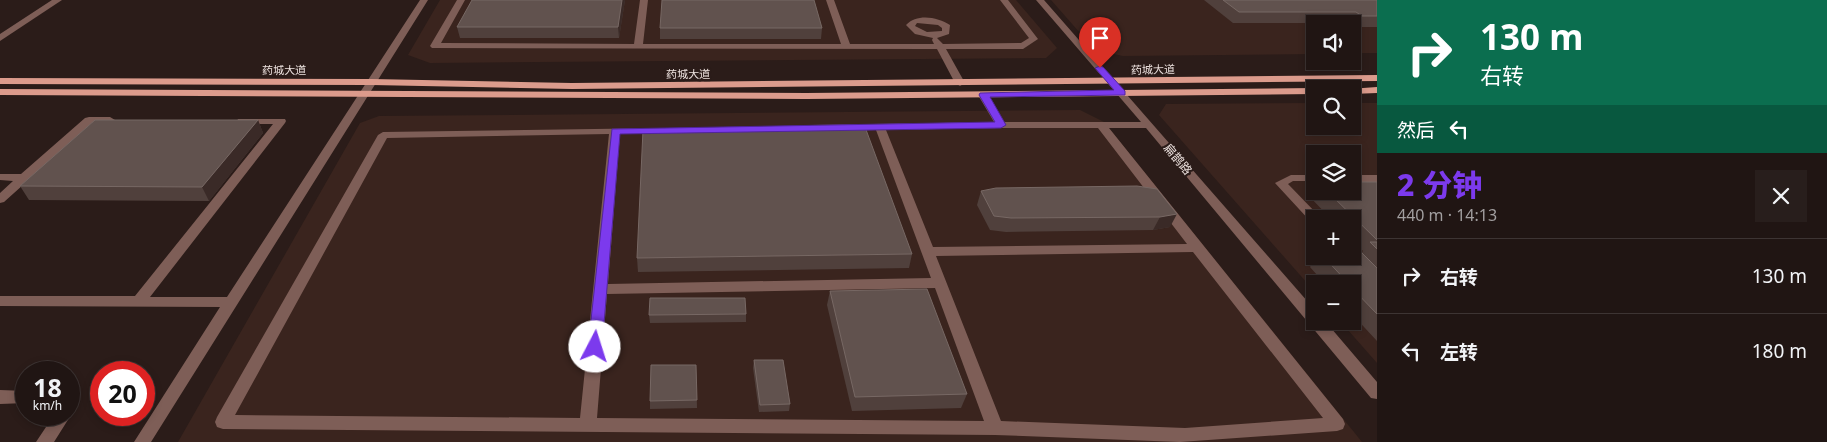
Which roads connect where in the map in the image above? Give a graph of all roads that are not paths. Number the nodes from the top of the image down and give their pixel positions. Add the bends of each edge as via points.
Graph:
1 (58, 0) edge
2 (424, 0) edge
3 (461, 0) edge
4 (644, 0) edge
5 (830, 0) edge
6 (1004, 0) edge
7 (1040, 0) edge
8 (933, 36) dead end
9 (0, 38) edge
10 (638, 46) junction
11 (939, 46) junction
12 (846, 47) junction
13 (1377, 78) edge
14 (0, 81) edge
15 (372, 82) junction
16 (1112, 82) junction
17 (960, 83) junction
18 (1377, 90) edge
19 (1306, 91) edge
20 (1361, 91) edge
21 (0, 92) edge
22 (1122, 93) junction
23 (364, 94) junction
24 (983, 95) junction
25 (118, 120) edge
26 (233, 121) edge
27 (1001, 125) junction
28 (1101, 125) junction
29 (1149, 125) junction
30 (880, 127) junction
31 (801, 128) edge
32 (674, 130) edge
33 (615, 131) junction
34 (0, 177) edge
35 (24, 178) junction
36 (1306, 178) edge
37 (1361, 179) edge
38 (1377, 179) edge
39 (0, 199) edge
40 (1306, 210) edge
41 (1197, 248) junction
42 (928, 252) junction
43 (939, 283) junction
44 (601, 288) junction
45 (0, 300) edge
46 (139, 301) junction
47 (231, 302) junction
48 (1306, 310) edge
49 (1323, 330) edge
50 (1377, 393) edge
51 (0, 397) edge
52 (15, 397) edge
53 (588, 425) junction
54 (55, 426) edge
55 (995, 428) junction
56 (1188, 438) edge
57 (44, 442) edge
58 (142, 442) edge

1 - 9 street
2 - 15 street
3 - 10 street via 435,46
4 - 10 street
5 - 12 street
6 - 11 street via 1034,39 1023,46
7 - 16 street, 扁鹊路
8 - 11 street
10 - 12 street
11 - 12 street
11 - 17 street
13 - 16 main road, 药城大道
14 - 15 main road, 药城大道
15 - 17 main road, 药城大道 via 572,86
15 - 23 street
16 - 17 main road, 药城大道
16 - 22 street, 扁鹊路
18 - 20 main road
19 - 22 main road, 药城大道
21 - 23 main road, 药城大道
22 - 24 main road, 药城大道
22 - 29 street, 扁鹊路
23 - 24 main road, 药城大道
23 - 47 street
24 - 27 street
25 - 35 street via 89,120
26 - 46 street via 281,121
27 - 28 street
27 - 30 street
28 - 29 street
28 - 41 street
29 - 48 street, 扁鹊路
30 - 31 street
30 - 42 street
32 - 33 street
33 - 44 street
33 - 53 street via 383,134 222,422
34 - 35 street
35 - 39 street
36 - 40 street via 1291,178 1281,183
37 - 38 street
41 - 42 street
41 - 56 street via 1337,424
42 - 43 street
43 - 44 street
43 - 55 street
44 - 53 street
45 - 46 street
46 - 47 street
47 - 58 street
49 - 50 street, 扁鹊路
51 - 52 street
53 - 55 street
54 - 57 street
55 - 56 street

